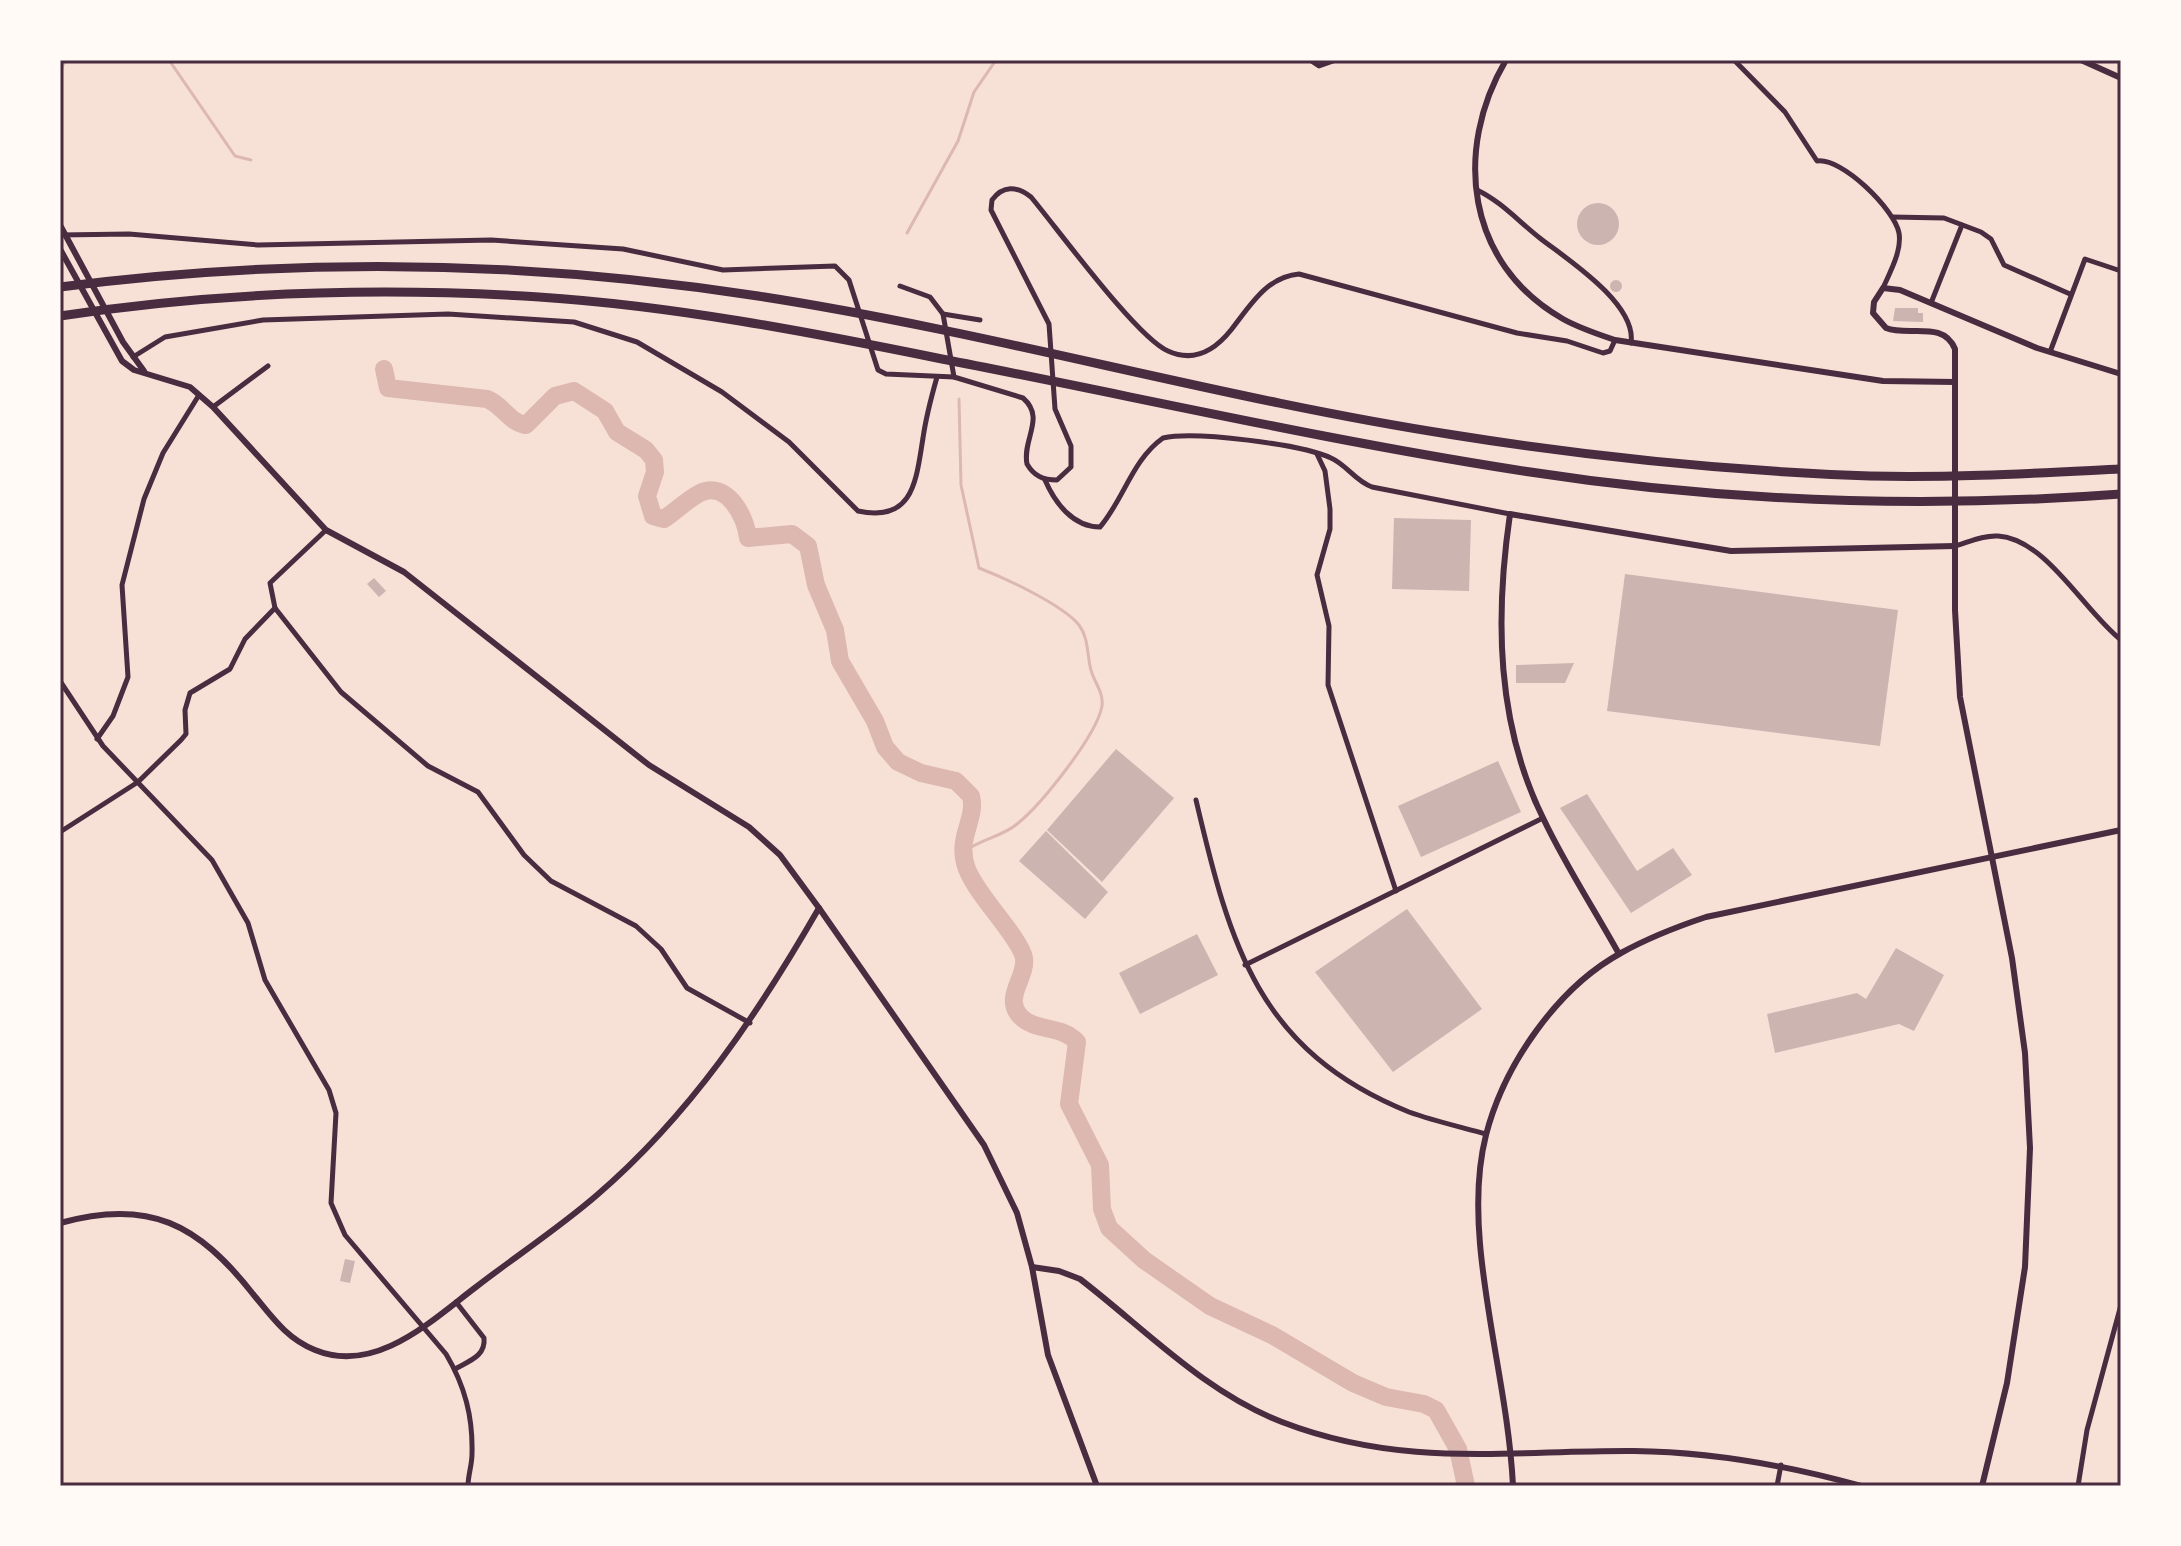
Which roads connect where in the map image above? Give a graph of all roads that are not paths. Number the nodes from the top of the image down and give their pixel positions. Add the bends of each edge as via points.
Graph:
1 (1310, 60) edge
2 (1336, 60) edge
3 (1506, 60) edge
4 (1734, 60) edge
5 (2081, 60) edge
6 (2121, 78) edge
7 (1476, 190) junction
8 (1892, 217) junction
9 (60, 225) edge
10 (1962, 225) junction
11 (64, 234) edge
12 (62, 252) edge
13 (2121, 271) edge
14 (900, 286) dead end
15 (60, 287) edge
16 (1883, 288) junction
17 (2070, 294) junction
18 (1931, 303) junction
19 (943, 314) junction
20 (60, 316) edge
21 (980, 320) dead end
22 (1615, 340) junction
23 (1631, 343) junction
24 (2050, 352) junction
25 (133, 357) junction
26 (268, 366) dead end
27 (144, 371) junction
28 (2121, 374) edge
29 (937, 377) junction
30 (954, 377) junction
31 (1053, 381) junction
32 (1955, 382) junction
33 (199, 395) junction
34 (213, 407) junction
35 (1317, 454) junction
36 (2121, 469) edge
37 (1045, 480) junction
38 (2121, 494) edge
39 (1510, 514) junction
40 (326, 530) junction
41 (1955, 546) junction
42 (275, 608) junction
43 (2121, 640) edge
44 (60, 681) edge
45 (97, 739) junction
46 (138, 782) junction
47 (1196, 800) dead end
48 (1543, 818) junction
49 (2121, 830) edge
50 (60, 832) edge
51 (1991, 857) junction
52 (1396, 891) junction
53 (819, 908) junction
54 (1619, 954) junction
55 (1245, 965) junction
56 (750, 1023) junction
57 (1486, 1134) junction
58 (60, 1223) edge
59 (1032, 1267) junction
60 (456, 1302) junction
61 (2121, 1305) edge
62 (455, 1369) junction
63 (1508, 1455) junction
64 (1781, 1465) junction
65 (468, 1486) edge
66 (1097, 1486) edge
67 (1513, 1486) edge
68 (1777, 1486) edge
69 (1861, 1486) edge
70 (1982, 1486) edge
71 (2078, 1486) edge

1 - 2 street via 1319,66
3 - 7 street via 1481,111 1474,149
4 - 8 street via 1785,112 1817,161 1845,168
5 - 6 street
7 - 22 street via 1492,241 1529,294 1561,318
7 - 23 street via 1589,274 1622,314
8 - 10 street via 1944,218
8 - 16 street via 1899,247
9 - 11 street
10 - 17 street via 1991,239 2004,265
10 - 18 street
11 - 25 street
11 - 29 street via 258,245 491,240 623,249 723,270 826,264 849,280 878,370
12 - 27 street via 122,361
13 - 17 street via 2085,259
14 - 19 street via 930,297
15 - 36 highway via 279,268 480,268 668,283 840,309 1452,435 1606,456 1875,476
16 - 18 street
16 - 32 street via 1874,302 1878,322 1894,331 1946,335 1955,349
17 - 24 street
18 - 24 street
19 - 21 street
19 - 30 street
20 - 31 highway via 184,302 416,292 543,298 833,338
22 - 23 street
22 - 31 street via 1603,353 1299,274 1270,284 1218,345 1198,355 1177,354 1150,340 1031,197 1005,189 992,200 991,210 1049,324
23 - 32 street via 1883,381
24 - 28 street
25 - 27 street
25 - 29 street via 165,337 263,320 448,314 574,322 637,342 722,392 789,442 858,511 872,514 895,508 913,490
26 - 34 street
27 - 33 street
29 - 30 street
30 - 37 street via 1030,404 1035,419 1027,464
31 - 37 street via 1055,409 1073,459 1065,475
31 - 38 highway via 1367,445 1522,471 1666,487 1939,501
32 - 41 street
33 - 34 street
33 - 45 street via 163,453 144,499 122,585 128,677 113,716
34 - 40 street
35 - 37 street via 1234,440 1163,438 1142,455 1118,506 1100,527 1074,518 1058,504
35 - 39 street via 1372,487
35 - 52 street via 1330,509 1317,575 1329,626 1328,685
39 - 41 street via 1731,551
39 - 48 street via 1499,649 1522,764
40 - 42 street via 273,577
40 - 53 street via 404,572 649,765 749,827 780,855
41 - 43 street via 1987,536 2018,541 2048,563
41 - 51 street via 1960,697
42 - 46 street via 245,639 230,669 190,693 186,734
42 - 56 street via 341,692 428,766 478,792 536,868 636,926 661,949 687,988
44 - 45 street
45 - 46 street
46 - 50 street
46 - 62 street via 212,860 248,923 265,980 329,1090 336,1113 331,1203 335,1218
47 - 55 street via 1226,921
48 - 52 street
48 - 54 street
49 - 51 street
51 - 54 street via 1706,917
51 - 70 street via 2017,999 2030,1148 2025,1267 2007,1383
52 - 55 street
53 - 56 street
53 - 59 street via 984,1145 1013,1203
54 - 57 street via 1543,1023 1518,1059
55 - 57 street via 1282,1024 1343,1077 1411,1112
56 - 60 street via 676,1115 596,1196
57 - 63 street via 1480,1246
58 - 60 street via 130,1212 184,1228 213,1248 289,1336 330,1354 364,1355 387,1348
59 - 63 street via 1080,1279 1191,1370 1229,1397 1281,1422 1365,1446 1434,1455
59 - 66 street via 1048,1355
60 - 62 street via 485,1344 476,1357
61 - 71 street via 2087,1430
62 - 65 street via 470,1409
63 - 64 street via 1634,1451 1709,1454
63 - 67 street
64 - 68 street
64 - 69 street

